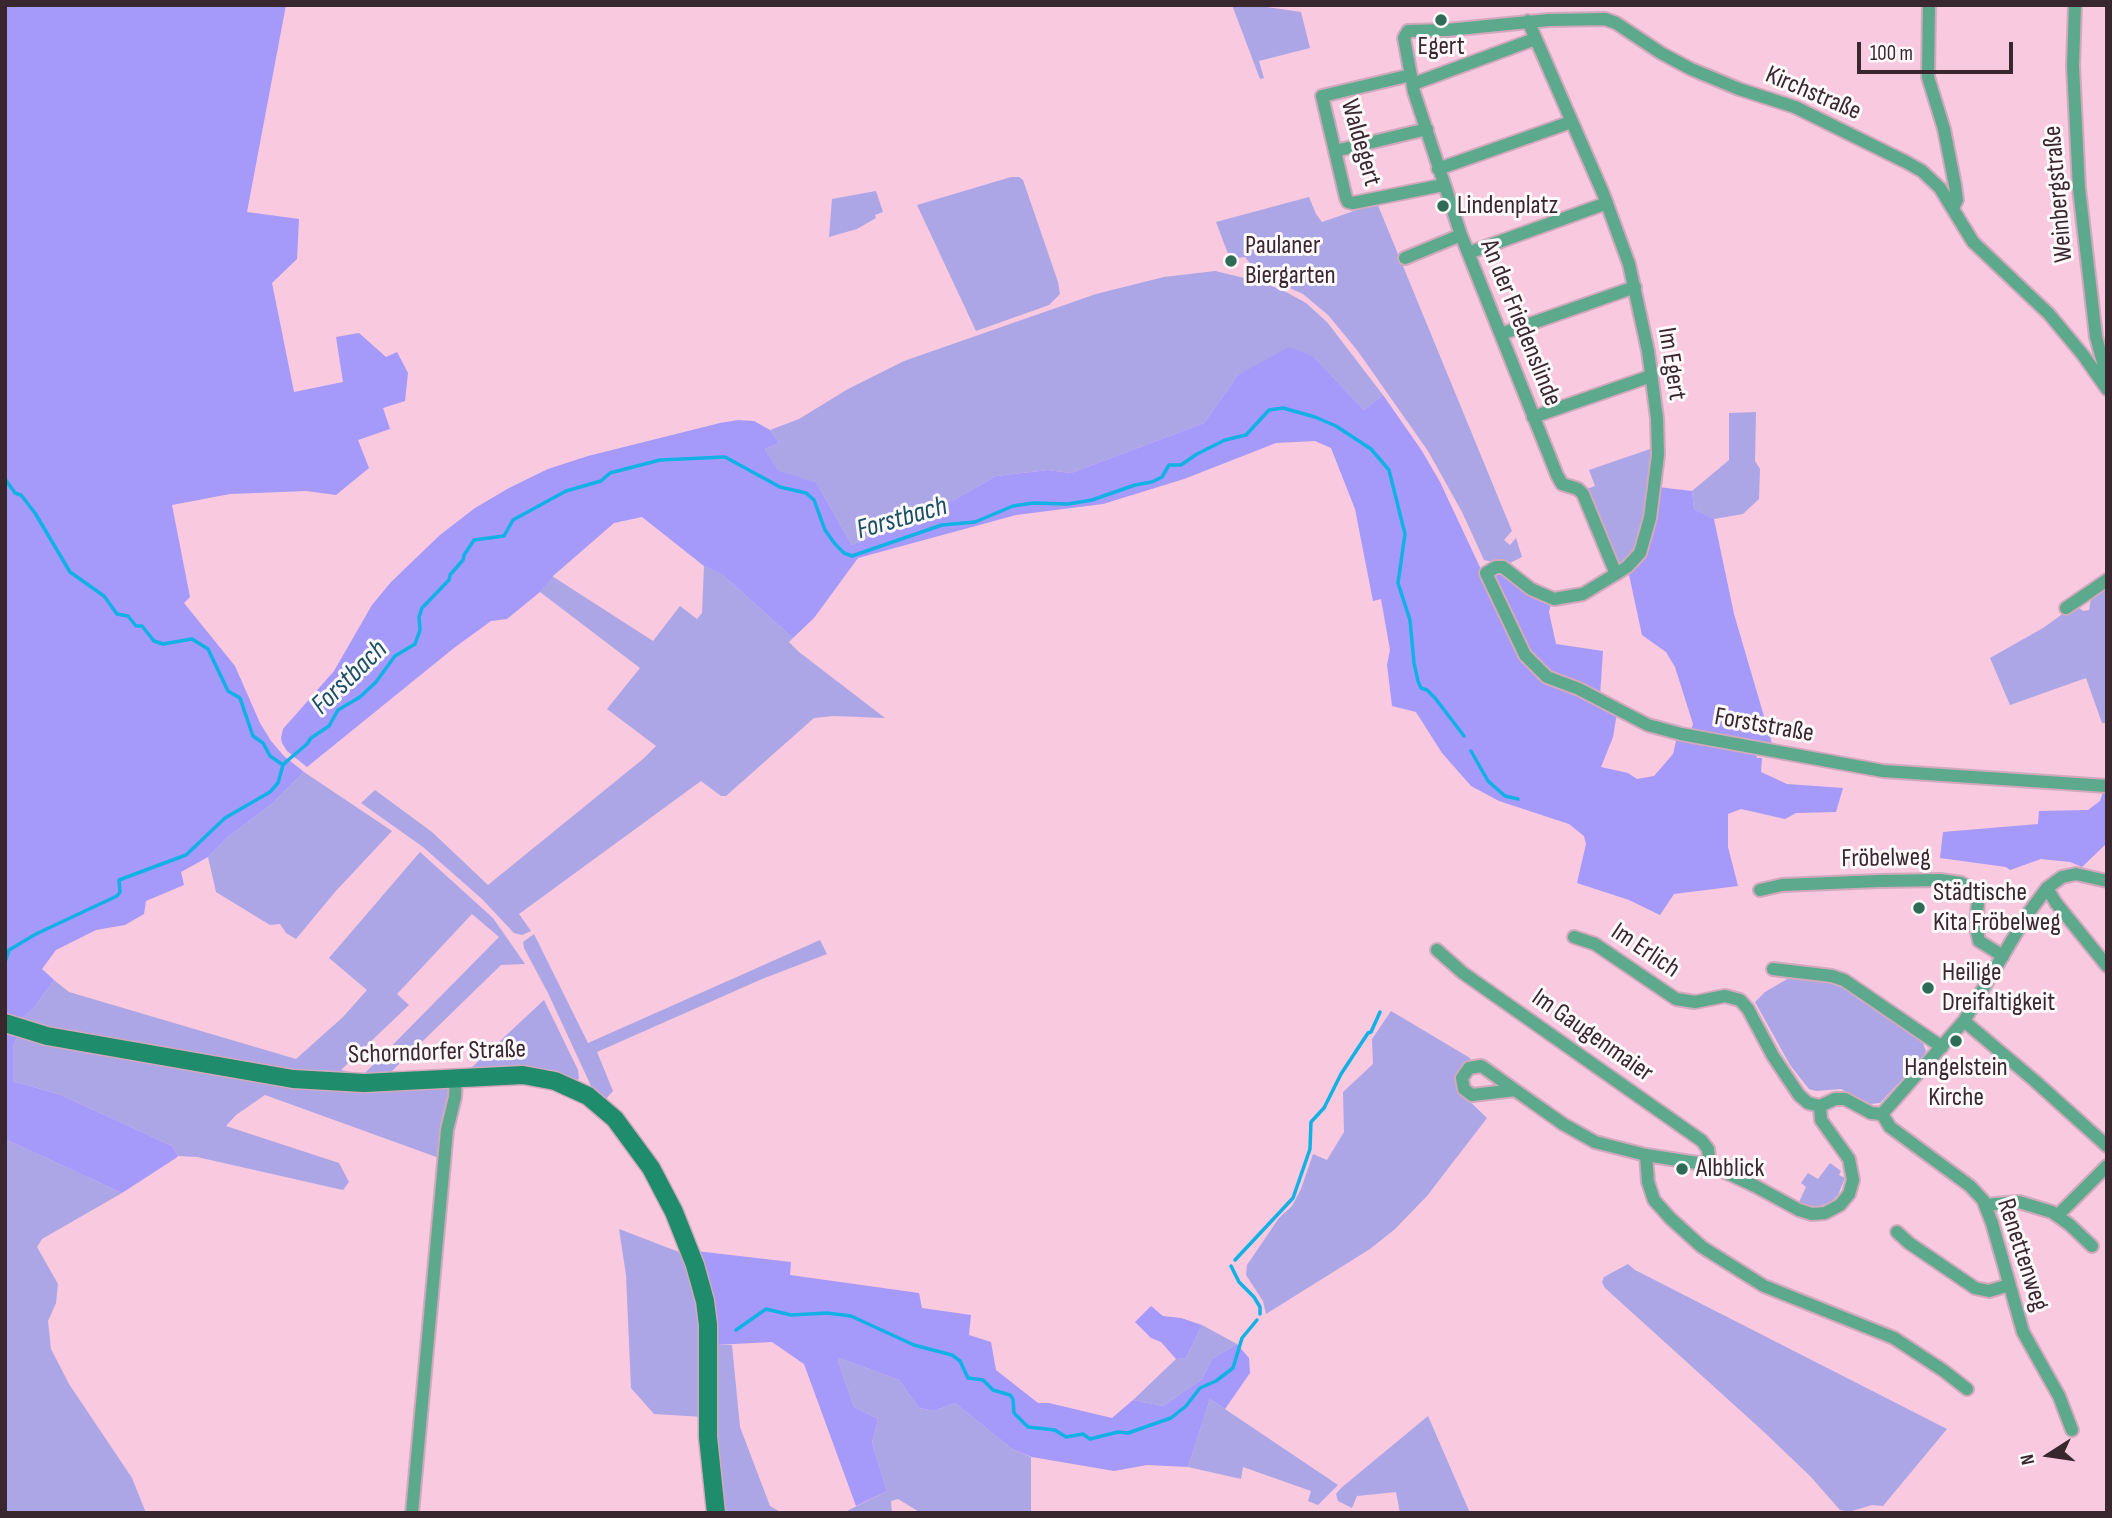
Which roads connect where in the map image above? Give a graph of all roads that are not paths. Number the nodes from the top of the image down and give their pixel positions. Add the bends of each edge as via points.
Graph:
1 (1929, 5) edge
2 (2076, 5) edge
3 (1528, 21) junction
4 (1409, 30) joint
5 (1535, 39) junction
6 (1412, 80) junction
7 (1572, 122) junction
8 (1427, 129) junction
9 (1335, 150) junction
10 (1438, 169) junction
11 (1443, 185) junction
12 (1607, 203) junction
13 (1953, 208) junction
14 (1461, 235) junction
15 (1468, 253) junction
16 (1405, 258) dead end
17 (1635, 287) junction
18 (1501, 334) junction
19 (1651, 376) junction
20 (2099, 377) junction
21 (2107, 389) edge
22 (1533, 417) junction
23 (1486, 573) joint
24 (1616, 574) junction
25 (2107, 580) edge
26 (2066, 608) dead end
27 (2107, 786) edge
28 (2107, 881) edge
29 (2046, 888) junction
30 (1760, 890) dead end
31 (1574, 937) dead end
32 (1437, 950) dead end
33 (2003, 956) junction
34 (2107, 966) edge
35 (1773, 969) dead end
36 (1964, 1021) junction
37 (5, 1023) edge
38 (1942, 1047) junction
39 (456, 1078) junction
40 (1515, 1090) dead end
41 (1820, 1106) junction
42 (1882, 1114) junction
43 (2107, 1146) edge
44 (1646, 1155) junction
45 (1710, 1165) junction
46 (2107, 1166) edge
47 (1985, 1205) junction
48 (2058, 1214) junction
49 (1897, 1232) dead end
50 (2092, 1247) dead end
51 (2009, 1286) junction
52 (1967, 1388) dead end
53 (2072, 1430) dead end
54 (412, 1513) edge
55 (716, 1513) edge

1 - 13 street via 1928,81 1944,129 1957,200
2 - 20 street, Weinbergstraße via 2073,66 2079,188 2096,337 2104,367
3 - 4 street, Kirchstraße
3 - 5 street, Im Egert
3 - 13 street, Kirchstraße via 1594,18 1614,22 1692,69 1803,111 1914,166 1936,184
4 - 6 street, An der Friedenslinde via 1404,38
5 - 6 street
5 - 7 street, Im Egert
6 - 8 street, An der Friedenslinde
6 - 9 street, Waldegert via 1322,96
7 - 10 street
7 - 12 street, Im Egert
8 - 9 street
8 - 10 street, An der Friedenslinde
9 - 11 street, Waldegert via 1351,204
10 - 11 street, An der Friedenslinde
11 - 14 street, An der Friedenslinde
12 - 15 street
12 - 17 street, Im Egert
13 - 20 street, Kirchstraße via 1977,246 2049,314
14 - 15 street, An der Friedenslinde
14 - 16 street
15 - 18 street, An der Friedenslinde
17 - 18 street
17 - 19 street, Im Egert
18 - 22 street, An der Friedenslinde
19 - 22 street
19 - 24 street, Im Egert via 1658,444 1654,502 1640,554
20 - 21 street, Kirchstraße
22 - 24 street, An der Friedenslinde via 1560,482 1583,494
23 - 24 street, Im Egert via 1503,567 1531,589 1554,599 1579,595
23 - 27 street, Forststraße via 1519,646 1539,671 1653,727 1874,770
25 - 26 street
28 - 29 street via 2076,874
29 - 33 street
29 - 34 street
30 - 33 street, Fröbelweg via 1793,884 1957,882 1977,898 1979,941
31 - 41 street, Im Erlich via 1592,943 1676,999 1695,1002 1722,996 1740,1000 1799,1096
32 - 45 street, Im Gaugenmaier via 1462,973 1702,1141
33 - 36 street
35 - 38 street via 1849,982
36 - 38 street
36 - 43 street
37 - 39 main road, Schorndorfer Straße via 47,1036 293,1079 364,1083
38 - 42 street
39 - 54 street via 447,1130
39 - 55 main road, Schorndorfer Straße via 523,1075 563,1083 606,1110 651,1168 687,1241 705,1301 708,1437
40 - 44 street via 1587,1138
41 - 42 street, Renettenweg via 1845,1099
41 - 45 street via 1820,1117 1845,1151 1853,1174 1849,1194 1833,1210 1803,1212
42 - 47 street, Renettenweg via 1890,1127 1970,1186
44 - 45 street
44 - 52 street via 1648,1182 1657,1204 1711,1253 1764,1286 1894,1338
46 - 48 street
47 - 48 street via 2019,1202
47 - 51 street, Renettenweg
48 - 50 street
49 - 51 street via 1975,1288 1989,1291
51 - 53 street, Renettenweg via 2023,1332 2059,1396

